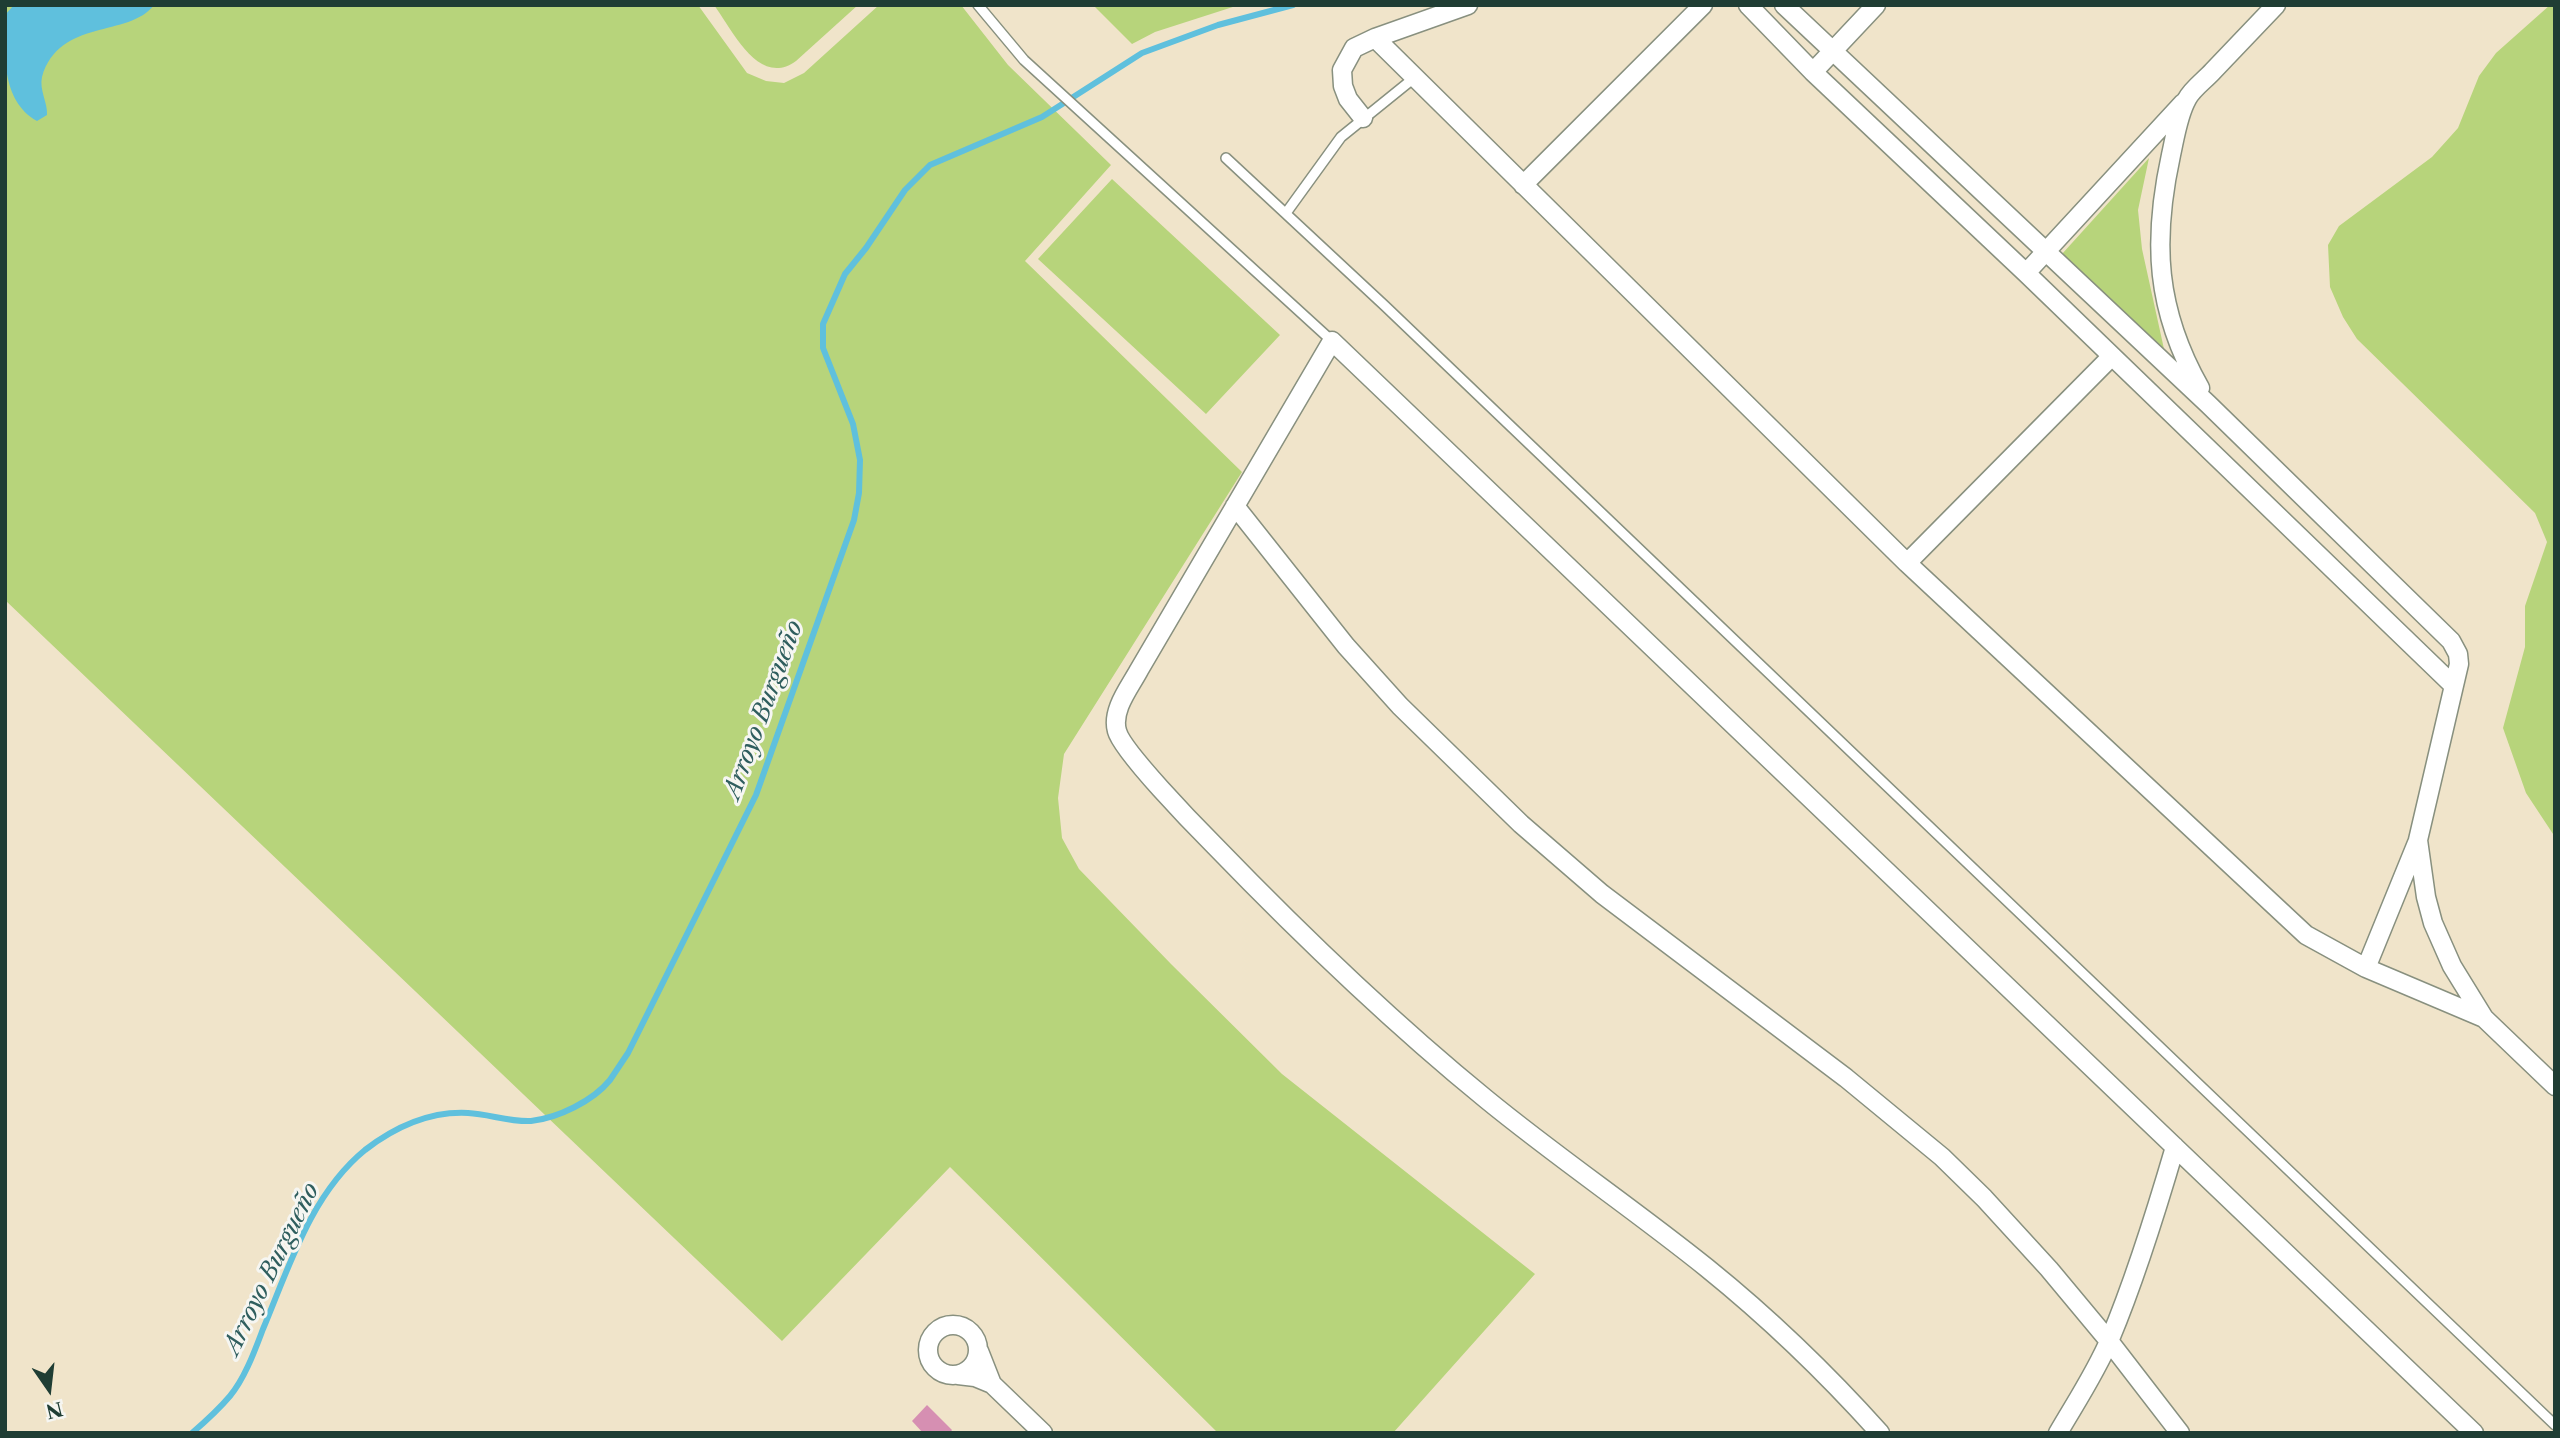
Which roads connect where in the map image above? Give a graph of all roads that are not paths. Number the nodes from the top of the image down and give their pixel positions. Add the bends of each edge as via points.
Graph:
1 (1468, 5) edge
2 (1703, 5) edge
3 (1748, 5) edge
4 (1784, 5) edge
5 (1876, 5) edge
6 (2276, 5) edge
7 (982, 7) edge
8 (1375, 38) junction
9 (1832, 52) junction
10 (1813, 72) junction
11 (1415, 78) junction
12 (2187, 97) junction
13 (1363, 118) junction
14 (1226, 158) dead end
15 (1523, 185) junction
16 (1286, 213) junction
17 (2045, 252) junction
18 (2026, 273) junction
19 (1332, 341) junction
20 (2111, 357) junction
21 (2208, 404) junction
22 (1235, 506) junction
23 (1907, 563) junction
24 (2455, 686) junction
25 (2418, 841) junction
26 (2366, 968) junction
27 (2484, 1018) junction
28 (2553, 1087) edge
29 (2175, 1147) junction
30 (2109, 1341) junction
31 (979, 1351) junction
32 (958, 1375) junction
33 (992, 1384) junction
34 (2555, 1425) edge
35 (1043, 1433) edge
36 (1880, 1433) edge
37 (2058, 1433) edge
38 (2180, 1433) edge
39 (2474, 1433) edge

1 - 8 street
2 - 15 street
3 - 10 street
4 - 9 street
5 - 9 street
6 - 12 street
7 - 19 lane via 1024,60
8 - 11 street
8 - 13 street via 1354,48 1342,70 1348,99
9 - 10 street
9 - 17 street
10 - 18 street
11 - 13 lane
11 - 15 street
12 - 17 street
12 - 21 street via 2160,209 2160,267 2179,345
13 - 16 lane via 1341,137
14 - 16 lane
15 - 23 street
16 - 34 lane
17 - 18 street
17 - 21 street
18 - 20 street
19 - 22 street
19 - 29 street
20 - 23 street
20 - 24 street
21 - 24 street via 2451,641 2459,664
22 - 30 street via 1346,646 1521,824 1602,894 1846,1078 1942,1157 2019,1236
22 - 36 street via 1119,707 1117,733 1127,748 1201,832 1376,1006 1487,1100 1708,1269 1810,1359
23 - 26 street via 2306,935
24 - 25 street
25 - 26 street
25 - 27 street via 2433,923
26 - 27 street
27 - 28 street
29 - 30 street
29 - 39 street
30 - 37 street
30 - 38 street
31 - 32 street via 973,1367
31 - 32 street via 974,1335 961,1326 937,1331 929,1345 930,1361 942,1373
31 - 33 street
32 - 33 street
33 - 35 street

